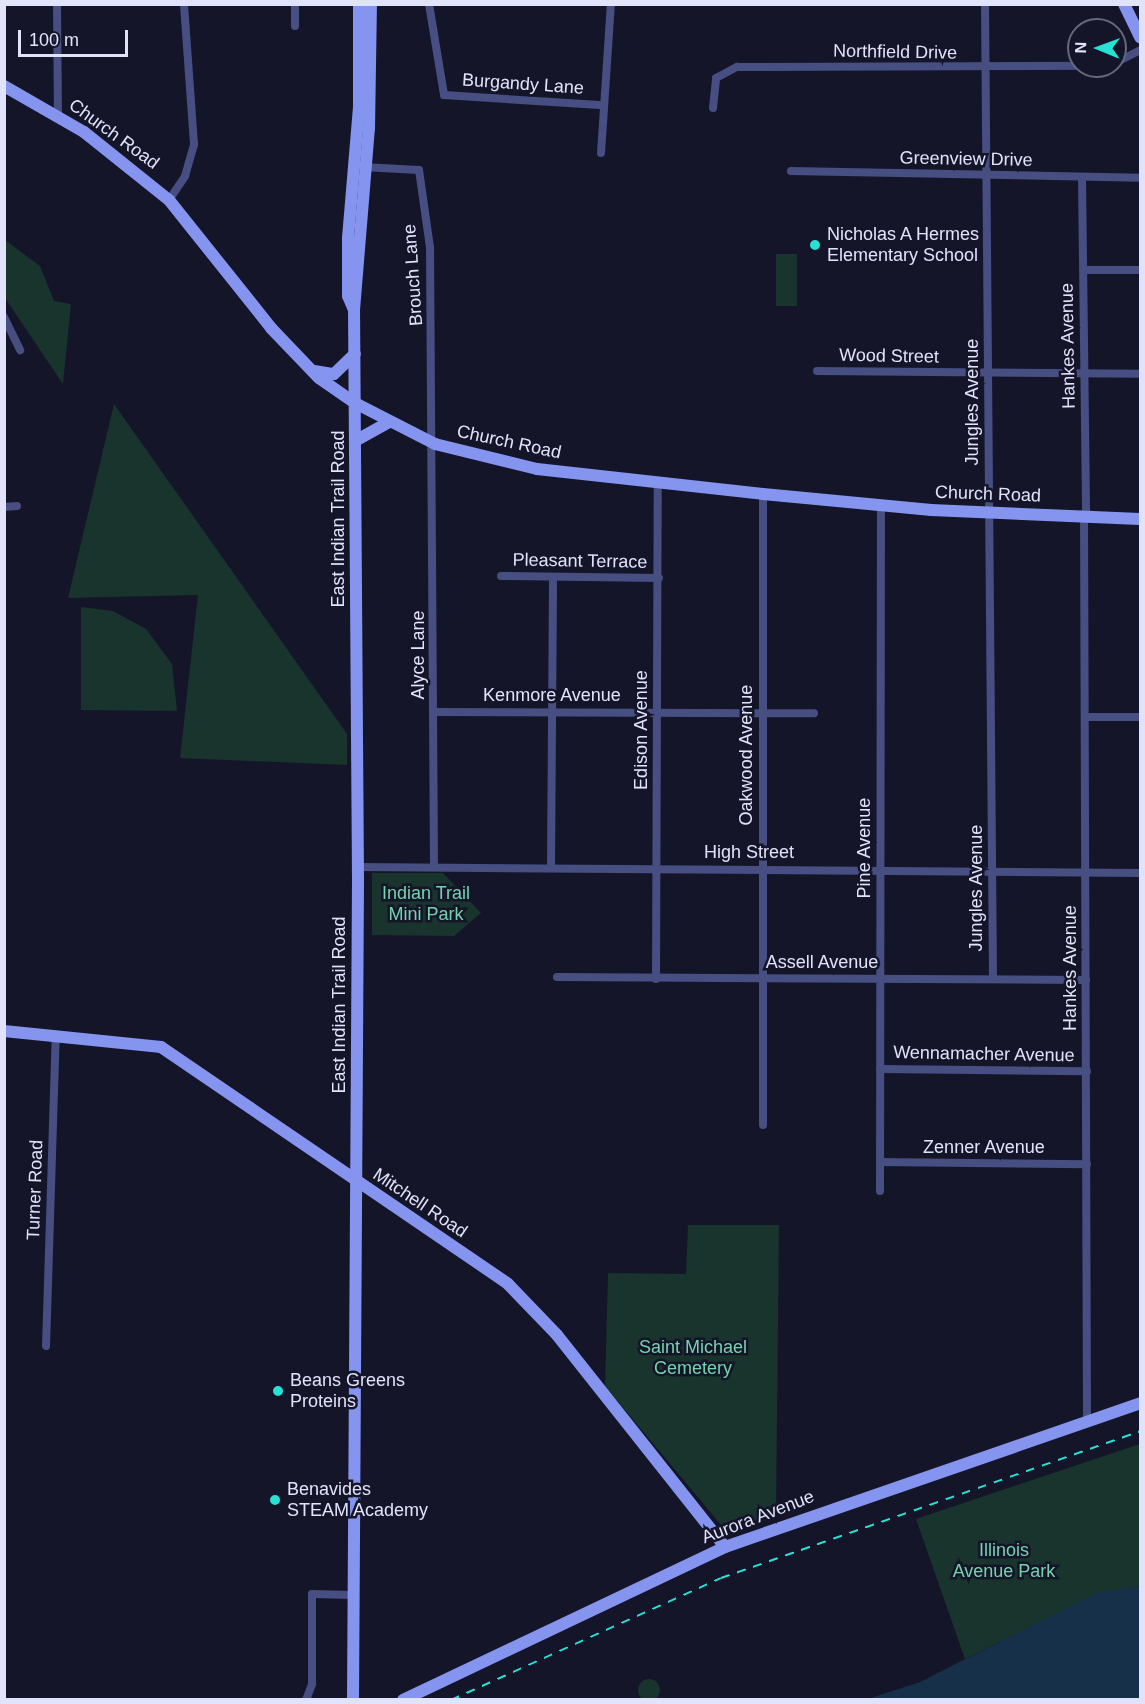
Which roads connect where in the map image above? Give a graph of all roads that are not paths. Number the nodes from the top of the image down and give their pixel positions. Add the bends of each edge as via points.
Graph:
1 (57, 4) edge
2 (184, 4) edge
3 (295, 4) edge
4 (359, 4) edge
5 (371, 4) edge
6 (429, 4) edge
7 (610, 4) edge
8 (986, 4) edge
9 (1124, 4) edge
10 (295, 26) dead end
11 (1140, 37) edge
12 (1067, 67) edge
13 (986, 69) junction
14 (4, 86) edge
15 (600, 105) junction
16 (713, 108) dead end
17 (58, 116) junction
18 (601, 153) dead end
19 (359, 166) junction
20 (791, 171) dead end
21 (986, 176) junction
22 (1082, 178) junction
23 (1140, 178) edge
24 (170, 200) junction
25 (1083, 270) junction
26 (1140, 270) edge
27 (4, 317) edge
28 (20, 350) dead end
29 (355, 354) junction
30 (312, 370) junction
31 (817, 371) dead end
32 (990, 373) junction
33 (1085, 374) junction
34 (1140, 374) edge
35 (355, 404) junction
36 (389, 422) junction
37 (356, 441) junction
38 (435, 444) junction
39 (658, 483) junction
40 (763, 494) junction
41 (17, 506) dead end
42 (881, 506) junction
43 (4, 507) edge
44 (989, 512) junction
45 (1085, 515) junction
46 (1140, 519) edge
47 (501, 576) dead end
48 (553, 577) junction
49 (659, 578) junction
50 (434, 711) junction
51 (552, 712) junction
52 (658, 712) junction
53 (763, 713) junction
54 (814, 713) dead end
55 (1085, 717) junction
56 (1140, 717) edge
57 (358, 867) junction
58 (435, 867) junction
59 (551, 868) junction
60 (656, 869) junction
61 (763, 869) junction
62 (880, 869) junction
63 (992, 871) junction
64 (1086, 872) junction
65 (1140, 873) edge
66 (557, 977) dead end
67 (763, 978) junction
68 (880, 978) junction
69 (656, 979) junction
70 (993, 979) junction
71 (1086, 980) junction
72 (4, 1031) edge
73 (56, 1036) junction
74 (880, 1069) junction
75 (1087, 1071) junction
76 (763, 1125) dead end
77 (880, 1162) junction
78 (1087, 1164) junction
79 (355, 1181) junction
80 (880, 1191) dead end
81 (46, 1346) dead end
82 (1140, 1403) edge
83 (1087, 1421) junction
84 (725, 1547) junction
85 (353, 1595) junction
86 (306, 1700) edge
87 (353, 1700) edge
88 (403, 1700) edge

1 - 17 street
2 - 24 street via 194,144 185,176
3 - 10 street
4 - 19 main road, East Indian Trail Road
5 - 19 main road, East Indian Trail Road
6 - 15 street, Burgandy Lane via 444,95
7 - 15 street
8 - 13 street, Jungles Avenue
9 - 11 main road
12 - 13 street, Northfield Drive
13 - 16 street, Northfield Drive via 728,68 716,78
13 - 21 street, Jungles Avenue
14 - 17 main road, Church Road
15 - 18 street
17 - 24 main road, Church Road via 127,161
19 - 29 main road, East Indian Trail Road
19 - 38 street, Brouch Lane via 419,170 430,248
20 - 21 street, Greenview Drive
21 - 22 street, Greenview Drive
21 - 32 street, Jungles Avenue
22 - 23 street, Greenview Drive
22 - 25 street, Hankes Avenue
24 - 30 main road, Church Road via 271,328
25 - 26 street
25 - 33 street, Hankes Avenue
27 - 28 street
29 - 30 main road via 333,374
29 - 35 main road, East Indian Trail Road
30 - 35 main road, Church Road
31 - 32 street, Wood Street
32 - 33 street, Wood Street
32 - 44 street, Jungles Avenue
33 - 34 street, Wood Street
33 - 45 street, Hankes Avenue
35 - 36 main road, Church Road
35 - 37 main road, East Indian Trail Road
36 - 37 main road
36 - 38 main road, Church Road
37 - 57 main road, East Indian Trail Road
38 - 39 main road, Church Road via 537,469
38 - 50 street, Alyce Lane
39 - 40 main road, Church Road
39 - 49 street, Edison Avenue
40 - 42 main road, Church Road
40 - 53 street, Oakwood Avenue
41 - 43 street
42 - 44 main road, Church Road
42 - 62 street, Pine Avenue
44 - 45 main road, Church Road
44 - 63 street, Jungles Avenue
45 - 46 main road, Church Road
45 - 55 street, Hankes Avenue
47 - 48 street, Pleasant Terrace
48 - 49 street, Pleasant Terrace
48 - 51 street
49 - 52 street, Edison Avenue
50 - 51 street, Kenmore Avenue
50 - 58 street, Alyce Lane
51 - 52 street, Kenmore Avenue
51 - 59 street
52 - 53 street, Kenmore Avenue
52 - 60 street, Edison Avenue
53 - 54 street, Kenmore Avenue
53 - 61 street, Oakwood Avenue
55 - 56 street
55 - 64 street, Hankes Avenue
57 - 58 street, High Street
57 - 79 main road, East Indian Trail Road
58 - 59 street, High Street
59 - 60 street, High Street
60 - 61 street, High Street
60 - 69 street, Edison Avenue
61 - 62 street, High Street
61 - 67 street, Oakwood Avenue
62 - 63 street, High Street
62 - 68 street, Pine Avenue
63 - 64 street, High Street
63 - 70 street, Jungles Avenue
64 - 65 street, High Street
64 - 71 street, Hankes Avenue
66 - 69 street, Assell Avenue
67 - 68 street, Assell Avenue
67 - 69 street, Assell Avenue
67 - 76 street, Oakwood Avenue
68 - 70 street, Assell Avenue
68 - 74 street, Pine Avenue
70 - 71 street, Assell Avenue
71 - 75 street, Hankes Avenue
72 - 73 main road, Mitchell Road
73 - 79 main road, Mitchell Road via 161,1047
73 - 81 street, Turner Road
74 - 75 street, Wennamacher Avenue
74 - 77 street, Pine Avenue
75 - 78 street, Hankes Avenue
77 - 78 street, Zenner Avenue
77 - 80 street, Pine Avenue
78 - 83 street, Hankes Avenue
79 - 84 main road, Mitchell Road via 531,1304
79 - 85 main road, East Indian Trail Road
82 - 83 main road, Aurora Avenue
83 - 84 main road, Aurora Avenue
84 - 88 main road, Aurora Avenue
85 - 86 street via 312,1594 312,1684
85 - 87 main road, East Indian Trail Road

